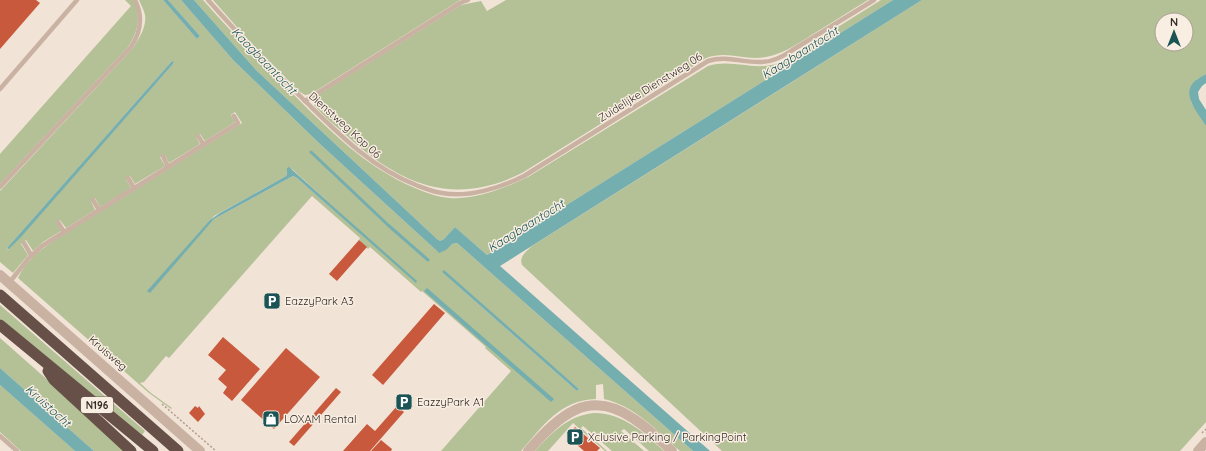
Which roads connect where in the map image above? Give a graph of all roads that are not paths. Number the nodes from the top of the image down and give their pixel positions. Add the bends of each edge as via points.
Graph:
1 (77, 0) edge
2 (208, 0) edge
3 (468, 0) edge
4 (874, 0) edge
5 (136, 2) edge
6 (0, 89) edge
7 (305, 101) junction
8 (234, 116) dead end
9 (198, 136) dead end
10 (204, 145) junction
11 (162, 156) dead end
12 (168, 166) junction
13 (128, 178) dead end
14 (0, 187) edge
15 (134, 188) junction
16 (458, 194) joint
17 (93, 200) dead end
18 (99, 210) junction
19 (58, 222) dead end
20 (64, 232) junction
21 (24, 243) dead end
22 (31, 255) junction
23 (0, 275) edge
24 (9, 283) junction
25 (0, 295) edge
26 (0, 325) edge
27 (40, 359) junction
28 (0, 436) edge
29 (1206, 442) edge
30 (17, 451) edge
31 (131, 451) edge
32 (153, 451) edge
33 (178, 451) edge
34 (200, 451) edge
35 (528, 451) edge
36 (672, 451) edge
37 (1198, 451) edge

1 - 6 lane
2 - 7 lane, Dienstweg Kop 06
3 - 7 lane
4 - 16 lane, Zuidelijke Dienstweg 06 via 777,59 763,62 725,58 708,61 524,176 486,190
5 - 14 lane via 140,24 131,47
7 - 16 lane, Dienstweg Kop 06 via 349,142 385,170 431,191
8 - 10 lane via 238,123
9 - 10 lane
10 - 12 lane
11 - 12 lane
12 - 15 lane
13 - 15 lane
15 - 18 lane
17 - 18 lane
18 - 20 lane
19 - 20 lane
20 - 22 lane
21 - 22 lane
22 - 24 lane
23 - 24 street, Kruisweg
24 - 34 street, Kruisweg
25 - 33 highway, N196
26 - 27 highway, N196
27 - 31 highway via 54,380
27 - 32 highway, N196
28 - 30 lane
29 - 37 street
35 - 36 street via 566,414 595,405 610,407 630,416

